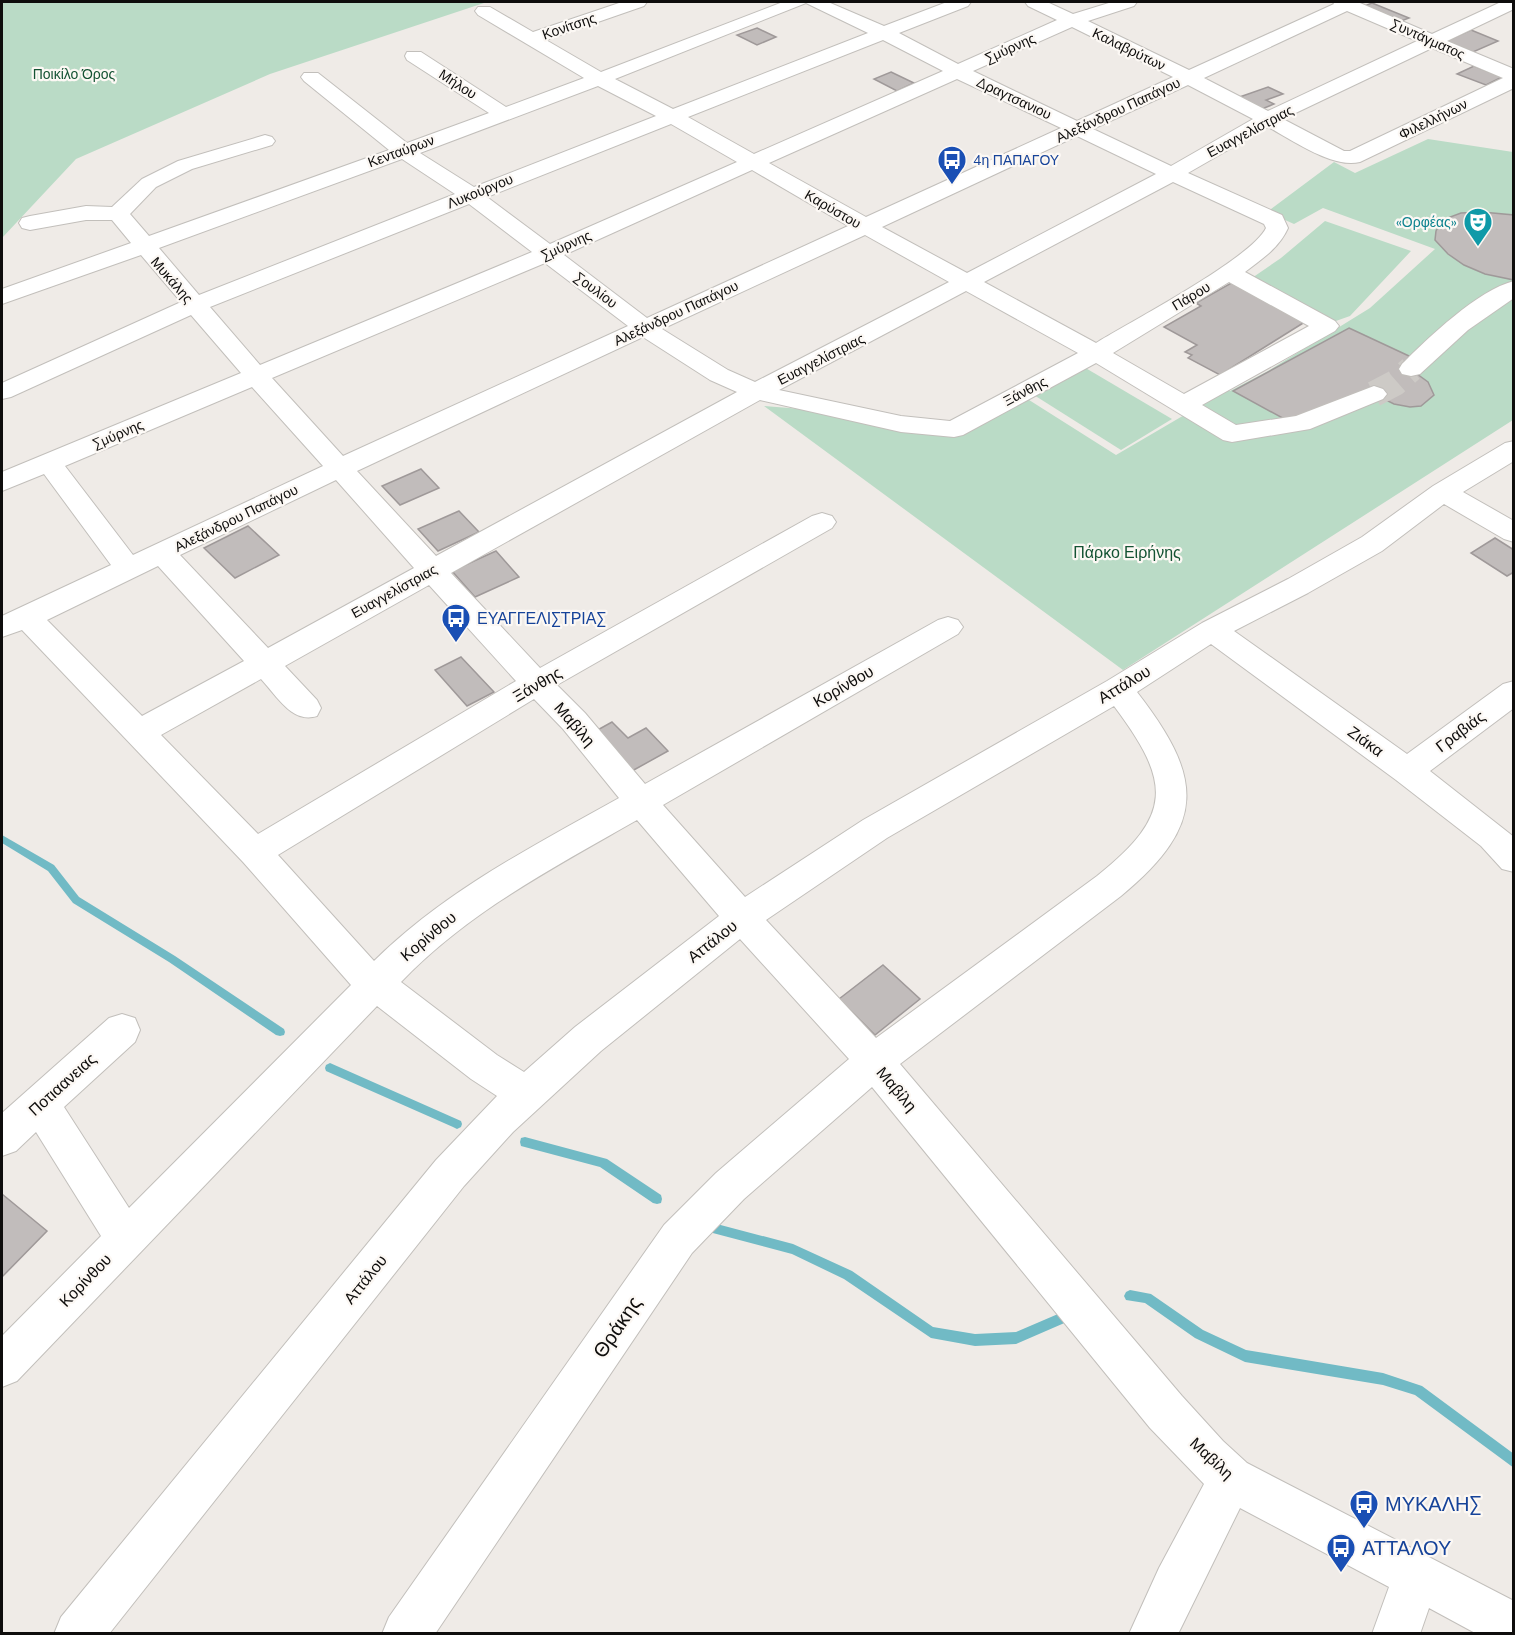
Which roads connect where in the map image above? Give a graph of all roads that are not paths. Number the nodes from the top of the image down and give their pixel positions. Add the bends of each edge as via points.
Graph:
1 (638, 2) edge
2 (798, 2) edge
3 (814, 2) edge
4 (962, 2) edge
5 (1034, 2) edge
6 (1128, 2) edge
7 (1347, 2) edge
8 (1514, 2) edge
9 (484, 11) dead end
10 (1071, 21) junction
11 (882, 32) junction
12 (534, 38) junction
13 (1434, 41) junction
14 (414, 56) dead end
15 (957, 71) junction
16 (311, 77) dead end
17 (1188, 77) junction
18 (1514, 78) edge
19 (601, 80) junction
20 (502, 113) junction
21 (672, 116) junction
22 (1267, 119) junction
23 (1078, 128) junction
24 (265, 141) dead end
25 (402, 150) junction
26 (1353, 158) joint
27 (752, 163) junction
28 (1172, 174) junction
29 (471, 195) junction
30 (118, 214) junction
31 (30, 223) dead end
32 (865, 226) junction
33 (1277, 228) joint
34 (142, 246) junction
35 (548, 254) junction
36 (1229, 273) junction
37 (969, 282) junction
38 (1514, 288) edge
39 (2, 297) edge
40 (194, 305) junction
41 (645, 328) junction
42 (1096, 353) junction
43 (1411, 369) tunnel mouth
44 (257, 376) junction
45 (2, 392) edge
46 (756, 392) junction
47 (1374, 394) tunnel mouth
48 (1183, 405) junction
49 (954, 429) joint
50 (1514, 448) edge
51 (49, 463) junction
52 (340, 468) junction
53 (2, 482) edge
54 (1443, 492) junction
55 (822, 522) dead end
56 (1514, 533) edge
57 (162, 554) junction
58 (129, 569) junction
59 (432, 569) junction
60 (14, 622) edge
61 (948, 627) dead end
62 (1212, 630) junction
63 (264, 663) junction
64 (537, 683) junction
65 (1118, 689) junction
66 (1514, 692) edge
67 (306, 708) dead end
68 (138, 733) junction
69 (1407, 771) junction
70 (639, 802) junction
71 (255, 852) junction
72 (1514, 859) edge
73 (742, 917) junction
74 (374, 984) junction
75 (122, 1030) dead end
76 (874, 1061) junction
77 (526, 1094) junction
78 (40, 1104) junction
79 (2, 1138) edge
80 (125, 1238) junction
81 (2, 1366) edge
82 (1232, 1479) junction
83 (1416, 1576) junction
84 (1514, 1627) edge
85 (78, 1634) edge
86 (406, 1634) edge
87 (1153, 1634) edge
88 (1396, 1634) edge

1 - 12 street, Κονίτσης
2 - 19 street, Κενταύρων
3 - 11 street, Δραγτσανιου
4 - 11 street, Λυκούργου
5 - 10 street, Καλαβρύτων
6 - 10 street, Σμύρνης
7 - 13 street, Συντάγματος
7 - 17 street, Αλεξάνδρου Παπάγου
8 - 13 street, Ευαγγελίστριας
9 - 12 street, Καρύστου
10 - 15 street, Σμύρνης
10 - 17 street, Καλαβρύτων
11 - 15 street, Δραγτσανιου
11 - 21 street, Λυκούργου
12 - 19 street, Καρύστου
13 - 18 street, Συντάγματος
13 - 22 street, Ευαγγελίστριας
14 - 20 street, Μήλου
15 - 23 street, Δραγτσανιου
15 - 27 street, Σμύρνης
16 - 25 street, Σουλίου
17 - 22 street, Καλαβρύτων
17 - 23 street, Αλεξάνδρου Παπάγου
18 - 26 street, Φιλελλήνων
19 - 20 street, Κενταύρων
19 - 21 street, Καρύστου
20 - 25 street, Κενταύρων
21 - 27 street, Καρύστου
21 - 29 street, Λυκούργου
22 - 26 street, Καλαβρύτων via 1333,154
22 - 28 street, Ευαγγελίστριας
23 - 28 street, Δραγτσανιου
23 - 32 street, Αλεξάνδρου Παπάγου
24 - 30 street via 185,165 149,183
25 - 29 street, Σουλίου
25 - 34 street, Κενταύρων
27 - 32 street, Καρύστου
27 - 35 street, Σμύρνης
28 - 33 street, Δραγτσανιου via 1274,220
28 - 37 street, Ευαγγελίστριας
29 - 35 street, Σουλίου
29 - 40 street, Λυκούργου
30 - 31 street via 86,213
30 - 34 street, Μυκάλης
32 - 37 street, Καρύστου
32 - 41 street, Αλεξάνδρου Παπάγου
33 - 36 street, Πάρου via 1260,250
34 - 39 street, Κενταύρων
34 - 40 street, Μυκάλης
35 - 41 street, Σουλίου
35 - 44 street, Σμύρνης
36 - 42 street, Πάρου
36 - 48 street via 1327,326
37 - 42 street, Καρύστου
37 - 46 street, Ευαγγελίστριας
38 - 43 street via 1471,314
40 - 44 street, Μυκάλης
40 - 45 street, Λυκούργου
41 - 46 street, Σουλίου via 719,375
41 - 52 street, Αλεξάνδρου Παπάγου
42 - 48 street, Καρύστου
42 - 49 street, Ξάνθης
44 - 51 street, Σμύρνης
44 - 52 street, Μυκάλης
46 - 49 street, Σουλίου via 901,424
46 - 59 street, Ευαγγελίστριας
47 - 48 street, Καρύστου via 1301,423 1232,434
50 - 54 street, Αττάλου
51 - 53 street, Σμύρνης
51 - 58 street
52 - 57 street, Αλεξάνδρου Παπάγου
52 - 59 street, Μαβίλη
54 - 56 street
54 - 62 street, Αττάλου via 1372,544
55 - 64 street, Ξάνθης
57 - 58 street, Αλεξάνδρου Παπάγου
57 - 63 street
58 - 60 street, Αλεξάνδρου Παπάγου
59 - 63 street, Ευαγγελίστριας
59 - 64 street, Μαβίλη
60 - 68 street
61 - 70 street, Κορίνθου
62 - 65 street, Αττάλου
62 - 69 street, Ζιάκα
63 - 67 street
63 - 68 street, Ευαγγελίστριας
64 - 70 street, Μαβίλη
64 - 71 street, Ξάνθης
65 - 73 street, Αττάλου via 875,829
65 - 76 street, Θράκης via 1160,749 1173,783 1170,809 1152,845 1109,886
66 - 69 street, Γραβιάς
68 - 71 street
69 - 72 street, Ζιάκα via 1493,837
70 - 73 street, Μαβίλη
70 - 74 street, Κορίνθου via 467,903
71 - 74 street via 348,960
73 - 76 street, Μαβίλη
73 - 77 street, Αττάλου via 588,1039
74 - 77 street
74 - 80 street, Κορίνθου
75 - 78 street, Ποτιαανειας
76 - 82 street, Μαβίλη via 1166,1412
76 - 86 street, Θράκης via 730,1186 678,1239
77 - 85 street, Αττάλου via 450,1173
78 - 79 street, Ποτιαανειας
78 - 80 street
80 - 81 street, Κορίνθου
82 - 83 street, Μαβίλη
82 - 87 street
83 - 84 street, Μαβίλη
83 - 88 street

